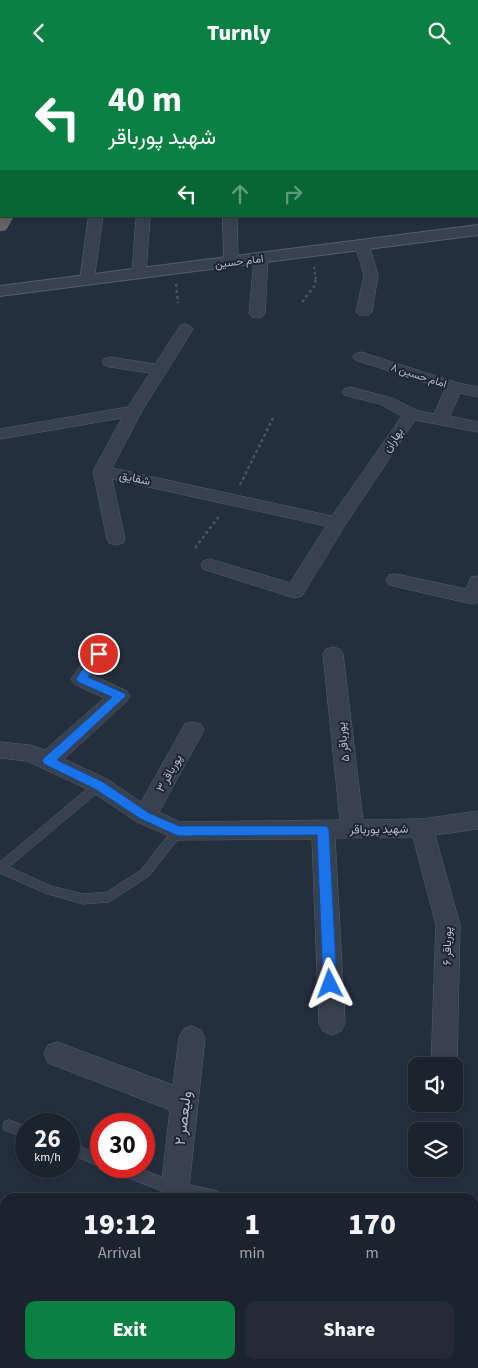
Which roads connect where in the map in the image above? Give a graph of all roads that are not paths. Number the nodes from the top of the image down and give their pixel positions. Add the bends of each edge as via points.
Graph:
1 (96, 217) edge
2 (230, 217) edge
3 (143, 219) dead end
4 (478, 230) edge
5 (362, 245) junction
6 (261, 258) junction
7 (231, 262) junction
8 (139, 273) junction
9 (87, 279) junction
10 (0, 291) edge
11 (364, 312) dead end
12 (257, 313) dead end
13 (185, 329) dead end
14 (361, 357) dead end
15 (110, 362) dead end
16 (160, 370) junction
17 (454, 387) junction
18 (350, 392) dead end
19 (478, 392) edge
20 (134, 411) junction
21 (411, 414) junction
22 (440, 420) junction
23 (478, 427) edge
24 (0, 433) edge
25 (102, 471) junction
26 (337, 523) junction
27 (116, 539) dead end
28 (210, 565) dead end
29 (396, 580) dead end
30 (476, 593) edge
31 (99, 654) dead end
32 (333, 654) dead end
33 (193, 730) dead end
34 (0, 750) edge
35 (48, 761) junction
36 (99, 785) junction
37 (145, 816) junction
38 (478, 820) edge
39 (422, 828) junction
40 (323, 830) junction
41 (353, 830) junction
42 (178, 831) junction
43 (0, 868) edge
44 (332, 1023) dead end
45 (192, 1038) dead end
46 (57, 1054) dead end
47 (444, 1057) edge
48 (184, 1102) junction
49 (10, 1126) dead end
50 (15, 1128) edge
51 (141, 1178) edge
52 (174, 1193) edge

1 - 9 street
2 - 7 street
3 - 8 street
4 - 5 street, امام حسین
5 - 6 street, امام حسین
5 - 11 street via 371,275
6 - 7 street, امام حسین
6 - 12 street
7 - 8 street, امام حسین
8 - 9 street, امام حسین
9 - 10 street, امام حسین
13 - 16 street, شقایق
14 - 17 street, امام حسین ۸
15 - 16 street
16 - 20 street, شقایق
17 - 19 street, امام حسین ۸
17 - 22 street
18 - 21 street via 386,401
20 - 24 street
20 - 25 street, شقایق
21 - 22 street, بهاران
21 - 26 street, بهاران
22 - 23 street, بهاران
25 - 26 street, شقایق
25 - 27 street
26 - 28 street, بهاران via 295,591
29 - 30 street
31 - 35 street via 82,679 120,696
32 - 41 street, پورباقر ۵
33 - 37 street, پورباقر ۳
34 - 35 street, شهید پورباقر via 30,753
35 - 36 street, شهید پورباقر
36 - 37 street, شهید پورباقر
36 - 43 lane
37 - 42 street, شهید پورباقر
38 - 39 street, شهید پورباقر
39 - 41 street, شهید پورباقر
39 - 47 street, پورباقر ۶ via 448,925
40 - 41 street, شهید پورباقر
40 - 42 street, شهید پورباقر
40 - 44 street
42 - 43 lane via 145,873 109,897 83,899 49,891
45 - 48 street, ولیعصر ۲
46 - 48 street
48 - 52 street, ولیعصر ۲
49 - 50 lane
51 - 52 lane

